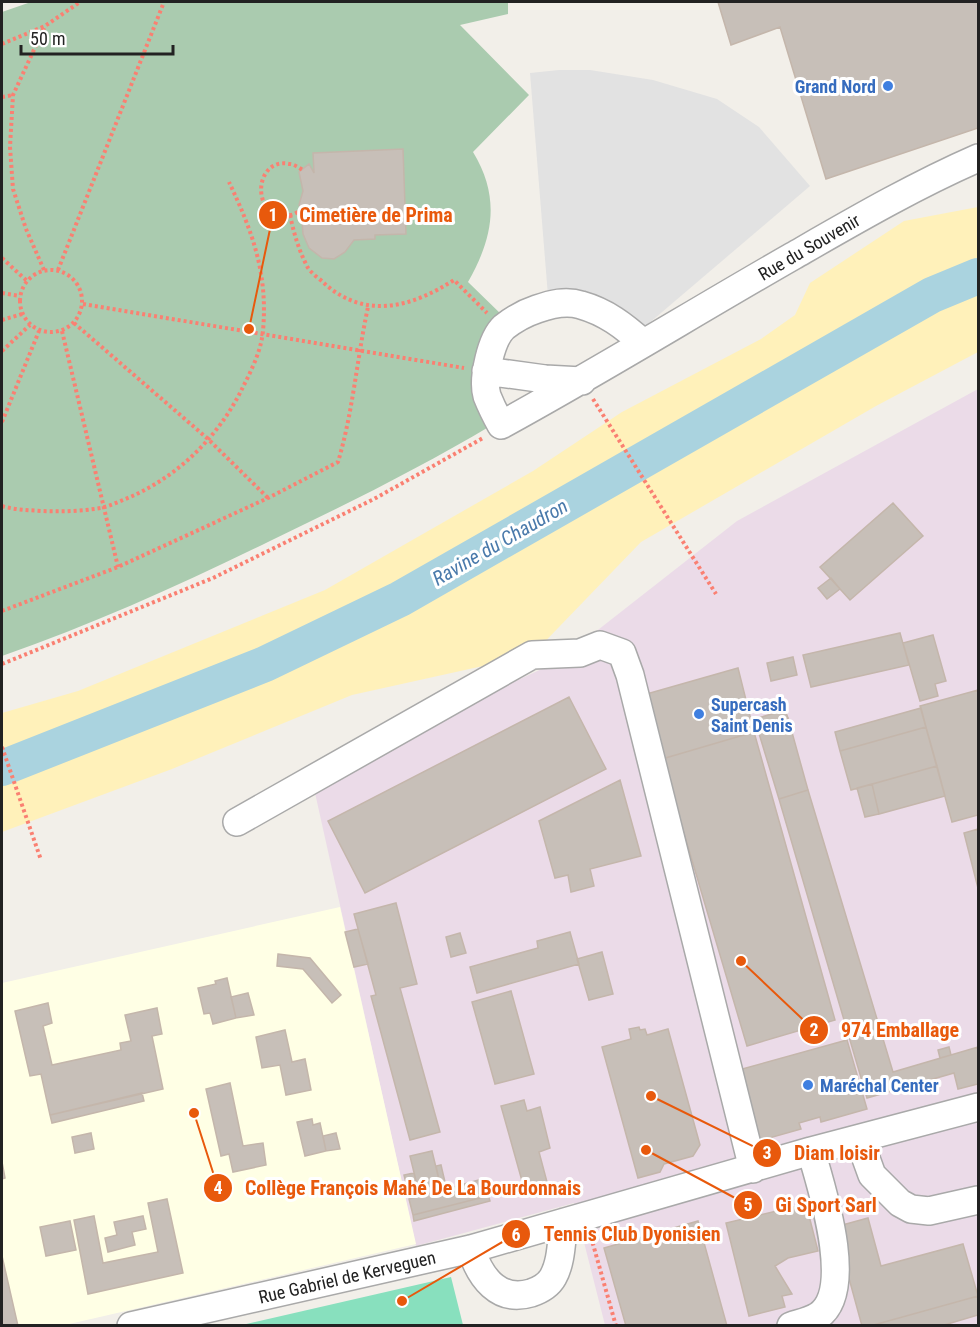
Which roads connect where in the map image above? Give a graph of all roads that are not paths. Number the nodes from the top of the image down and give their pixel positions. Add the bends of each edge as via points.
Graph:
1 (978, 158) edge
2 (643, 343) junction
3 (486, 371) junction
4 (582, 381) junction
5 (237, 822) dead end
6 (978, 1107) edge
7 (860, 1139) junction
8 (811, 1151) junction
9 (753, 1169) junction
10 (978, 1200) edge
11 (575, 1219) junction
12 (471, 1249) junction
13 (131, 1326) edge
14 (791, 1326) edge

1 - 2 street, Rue du Souvenir via 854,220
2 - 3 street via 605,314 579,304 555,302 523,314 503,328
2 - 4 street, Rue du Souvenir
3 - 4 street
3 - 4 street, Rue du Souvenir via 487,394 501,425
5 - 9 street via 532,655 580,653 600,645 621,653 630,675
6 - 7 street, Rue Gabriel de Kerveguen
7 - 8 street, Rue Gabriel de Kerveguen
7 - 10 street via 872,1175 905,1206 929,1211
8 - 9 street, Rue Gabriel de Kerveguen
8 - 14 street via 833,1234 834,1291 818,1316
9 - 11 street, Rue Gabriel de Kerveguen
11 - 12 street, Rue Gabriel de Kerveguen
11 - 12 street via 553,1278 541,1290 521,1296 500,1293 475,1261
12 - 13 street, Rue Gabriel de Kerveguen

